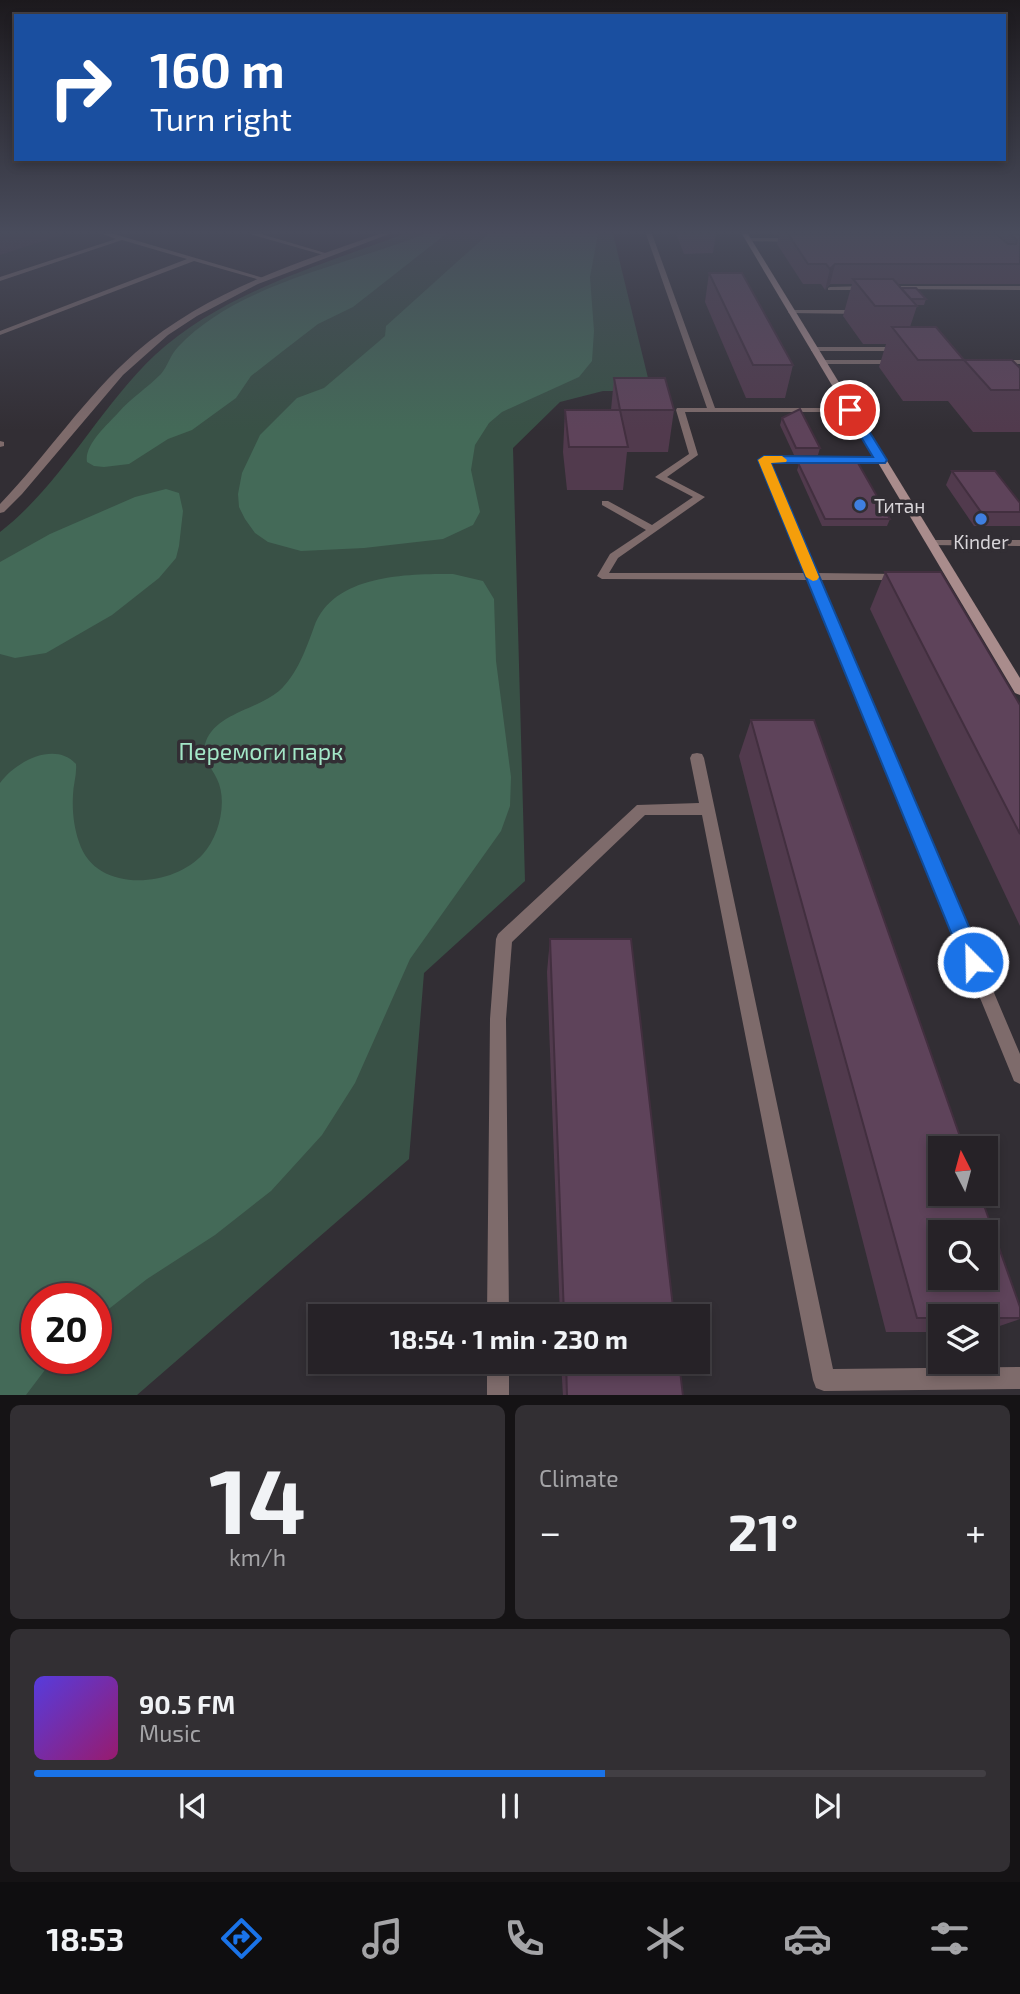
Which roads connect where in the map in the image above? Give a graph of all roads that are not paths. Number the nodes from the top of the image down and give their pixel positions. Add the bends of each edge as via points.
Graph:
1 (88, 299) edge
2 (222, 299) edge
3 (672, 299) edge
4 (783, 299) edge
5 (791, 312) junction
6 (865, 312) edge
7 (0, 333) edge
8 (814, 349) junction
9 (910, 349) edge
10 (822, 362) junction
11 (907, 362) edge
12 (1020, 362) edge
13 (1001, 371) edge
14 (712, 410) junction
15 (850, 410) junction
16 (881, 460) junction
17 (605, 503) dead end
18 (0, 510) edge
19 (652, 529) junction
20 (1020, 542) edge
21 (931, 543) junction
22 (813, 577) junction
23 (908, 577) edge
24 (1020, 690) edge
25 (697, 758) dead end
26 (707, 809) junction
27 (1020, 1075) edge
28 (498, 1304) edge
29 (498, 1374) edge
30 (1020, 1378) edge
31 (498, 1395) edge

1 - 7 lane
2 - 18 street via 169,330 138,356
3 - 14 lane
4 - 5 street
5 - 6 lane
5 - 8 street
8 - 9 lane
8 - 10 street
10 - 11 lane
10 - 15 street
12 - 13 lane via 993,362
14 - 15 lane
14 - 19 lane via 680,410 694,455 660,477 700,498
15 - 16 street
16 - 21 street
16 - 22 lane via 764,460
17 - 19 lane
19 - 22 lane via 614,556 602,576
20 - 21 lane
21 - 24 street via 946,577
22 - 23 lane
22 - 27 lane
25 - 26 lane
26 - 28 lane via 642,809 504,939 498,1019
26 - 30 lane via 824,1380
29 - 31 lane

